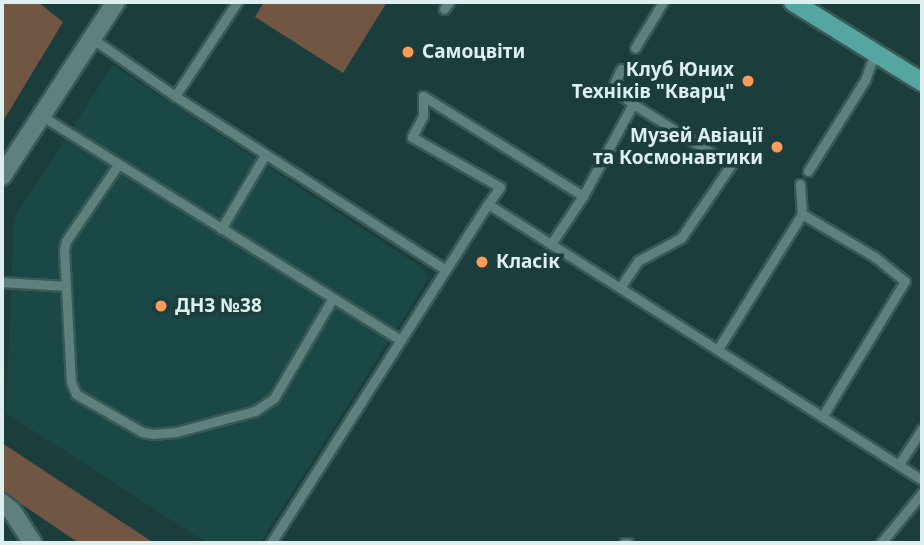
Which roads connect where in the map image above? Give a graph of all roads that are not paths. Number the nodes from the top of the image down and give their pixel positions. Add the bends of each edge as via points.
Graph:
1 (116, 2) edge
2 (237, 2) edge
3 (663, 2) edge
4 (793, 2) edge
5 (93, 39) junction
6 (635, 47) dead end
7 (876, 51) junction
8 (621, 69) dead end
9 (922, 82) edge
10 (175, 96) junction
11 (634, 104) junction
12 (42, 116) junction
13 (265, 155) junction
14 (118, 165) junction
15 (808, 171) dead end
16 (2, 176) edge
17 (800, 184) dead end
18 (583, 196) junction
19 (488, 204) junction
20 (802, 214) junction
21 (221, 229) junction
22 (551, 244) junction
23 (446, 270) junction
24 (2, 282) edge
25 (66, 286) junction
26 (621, 288) junction
27 (333, 298) junction
28 (401, 340) junction
29 (718, 349) junction
30 (822, 417) junction
31 (922, 429) edge
32 (899, 464) junction
33 (922, 480) edge
34 (922, 492) edge
35 (2, 503) edge
36 (33, 543) edge
37 (271, 543) edge
38 (881, 543) edge

1 - 5 street
2 - 10 lane
3 - 6 lane
4 - 7 main road
5 - 10 lane
5 - 12 street
7 - 9 main road
7 - 15 lane via 865,80
8 - 11 lane via 612,88
10 - 13 lane
11 - 18 lane
11 - 26 lane via 730,165 681,238 638,261
12 - 14 lane
12 - 16 street
13 - 21 lane
13 - 23 lane
14 - 21 lane
14 - 25 lane via 66,241
17 - 20 lane
18 - 19 lane via 423,96 423,116 412,137 500,187
18 - 22 lane
19 - 22 lane
19 - 23 lane
20 - 29 lane
20 - 30 lane via 875,257 905,281
21 - 27 lane
22 - 26 lane
23 - 28 lane
24 - 25 lane
25 - 27 lane via 72,389 142,432 153,434 176,432 267,406
26 - 29 lane
27 - 28 lane
28 - 37 lane
29 - 30 lane
30 - 32 lane
31 - 32 lane
32 - 33 lane
34 - 38 lane
35 - 36 street

